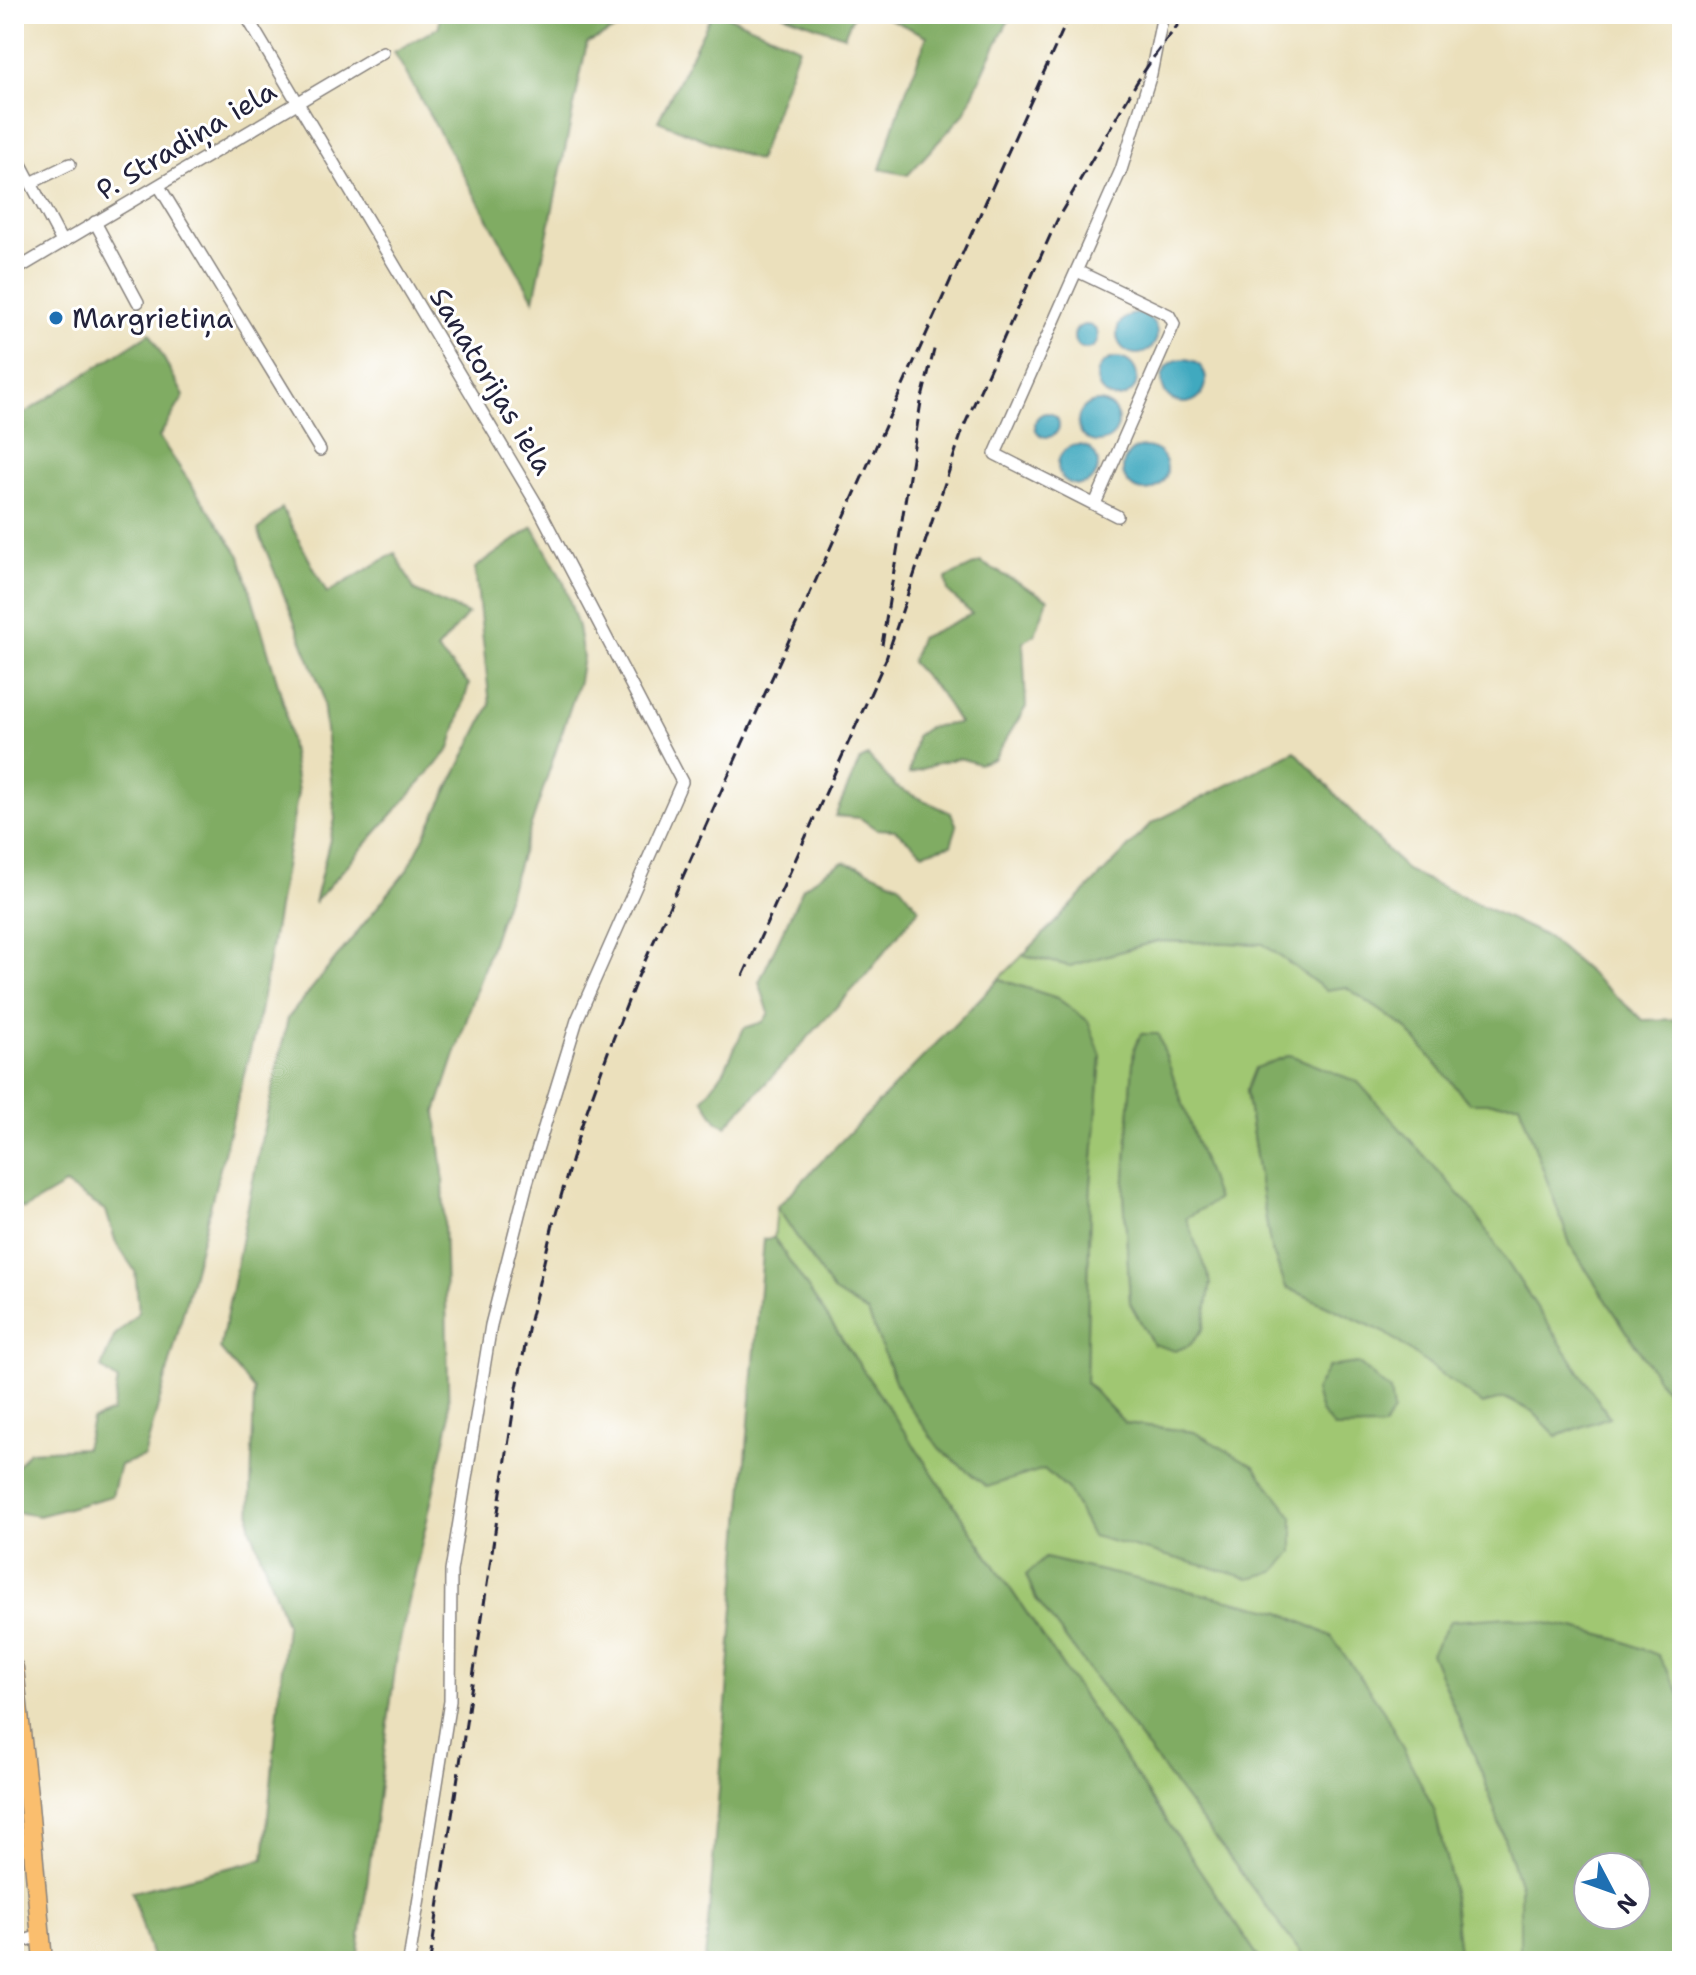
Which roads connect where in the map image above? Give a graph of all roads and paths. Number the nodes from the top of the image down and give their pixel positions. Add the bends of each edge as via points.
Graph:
1 (245, 14) edge
2 (1163, 14) edge
3 (383, 52) dead end
4 (297, 102) junction
5 (14, 152) edge
6 (70, 164) dead end
7 (31, 183) junction
8 (159, 186) junction
9 (95, 222) junction
10 (62, 242) junction
11 (16, 266) edge
12 (1077, 271) junction
13 (138, 302) dead end
14 (320, 450) dead end
15 (1095, 504) junction
16 (1117, 516) dead end
17 (14, 1668) edge
18 (40, 1936) junction
19 (14, 1944) edge
20 (43, 1961) edge
21 (409, 1961) edge

1 - 4 street, Sanatorijas iela
2 - 12 street via 1151,74 1121,170
3 - 4 street, P. Stradiņa iela
4 - 8 street, P. Stradiņa iela
4 - 21 street, Sanatorijas iela via 536,503 682,782 577,1020 491,1325 451,1571 450,1701
5 - 7 street
6 - 7 street
7 - 10 street
8 - 9 street, P. Stradiņa iela
8 - 14 street
9 - 10 street, P. Stradiņa iela
9 - 13 street
10 - 11 street, P. Stradiņa iela
12 - 15 street via 1169,315 1174,324
12 - 15 street via 995,454
15 - 16 street
17 - 18 main road
18 - 19 street
18 - 20 main road

